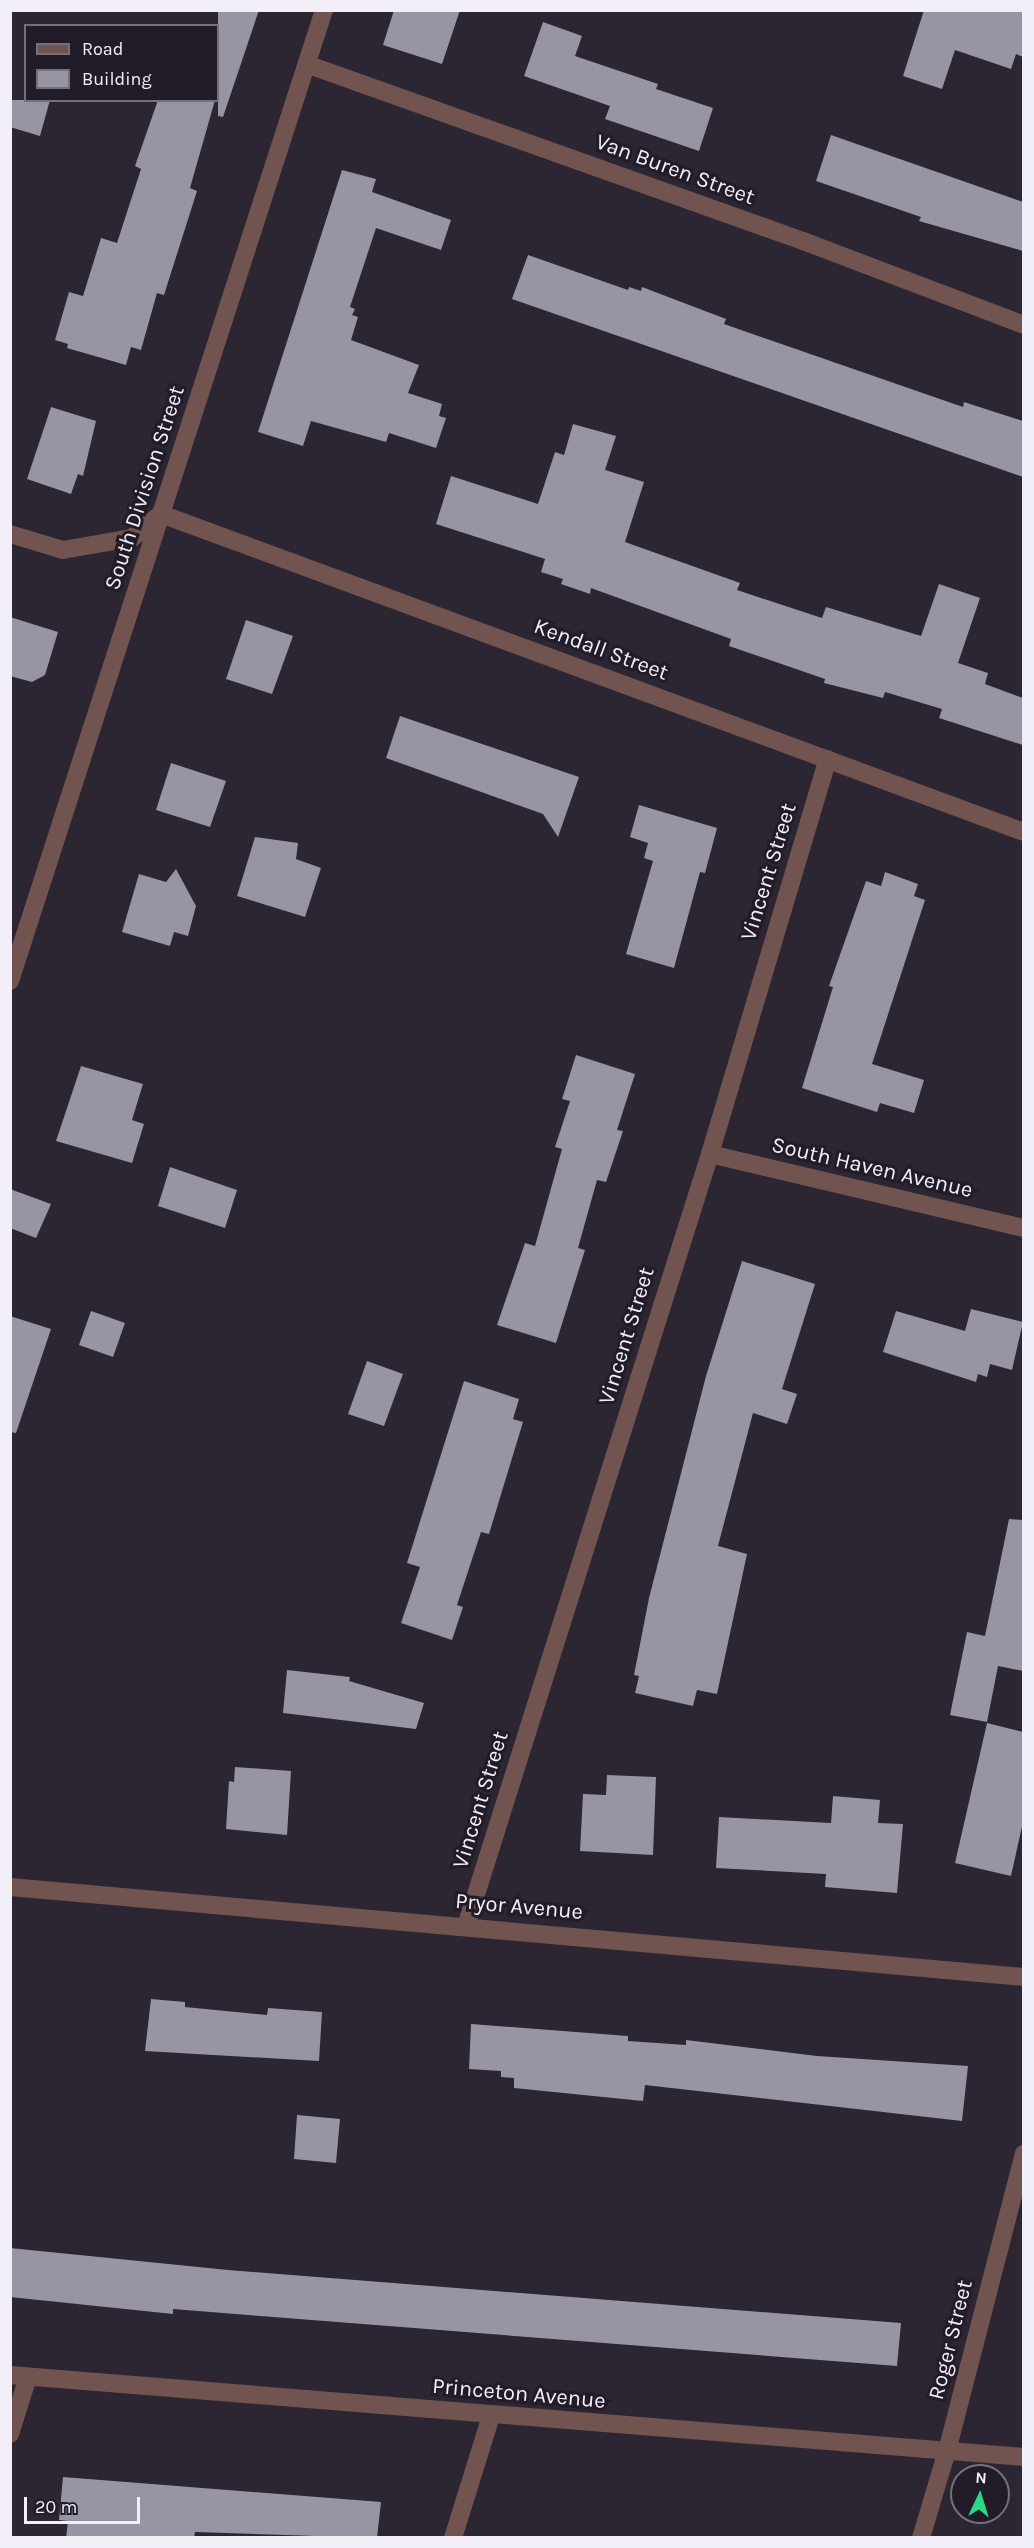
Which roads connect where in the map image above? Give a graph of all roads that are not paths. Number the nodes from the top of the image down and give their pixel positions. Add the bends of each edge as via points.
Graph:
1 (324, 10) edge
2 (309, 65) junction
3 (1023, 325) edge
4 (161, 514) junction
5 (10, 534) edge
6 (828, 759) junction
7 (1023, 831) edge
8 (10, 981) edge
9 (710, 1154) junction
10 (1023, 1228) edge
11 (10, 1887) edge
12 (466, 1926) junction
13 (1023, 1977) edge
14 (1023, 2154) edge
15 (19, 2376) edge
16 (491, 2416) junction
17 (10, 2434) edge
18 (947, 2451) junction
19 (1023, 2457) edge
20 (453, 2538) edge
21 (921, 2538) edge

1 - 2 street, South Division Street
2 - 3 street, Van Buren Street via 791,237
2 - 4 street, South Division Street
4 - 5 street via 132,538 63,550
4 - 6 street, Kendall Street
4 - 8 street, South Division Street
6 - 7 street, Kendall Street
6 - 9 street, Vincent Street
9 - 10 street, South Haven Avenue
9 - 12 street, Vincent Street
11 - 12 street, Pryor Avenue
12 - 13 street, Pryor Avenue
14 - 18 street, Roger Street
15 - 16 street, Princeton Avenue
15 - 17 street
16 - 18 street, Princeton Avenue
16 - 20 street
18 - 19 street, Princeton Avenue
18 - 21 street, Roger Street

